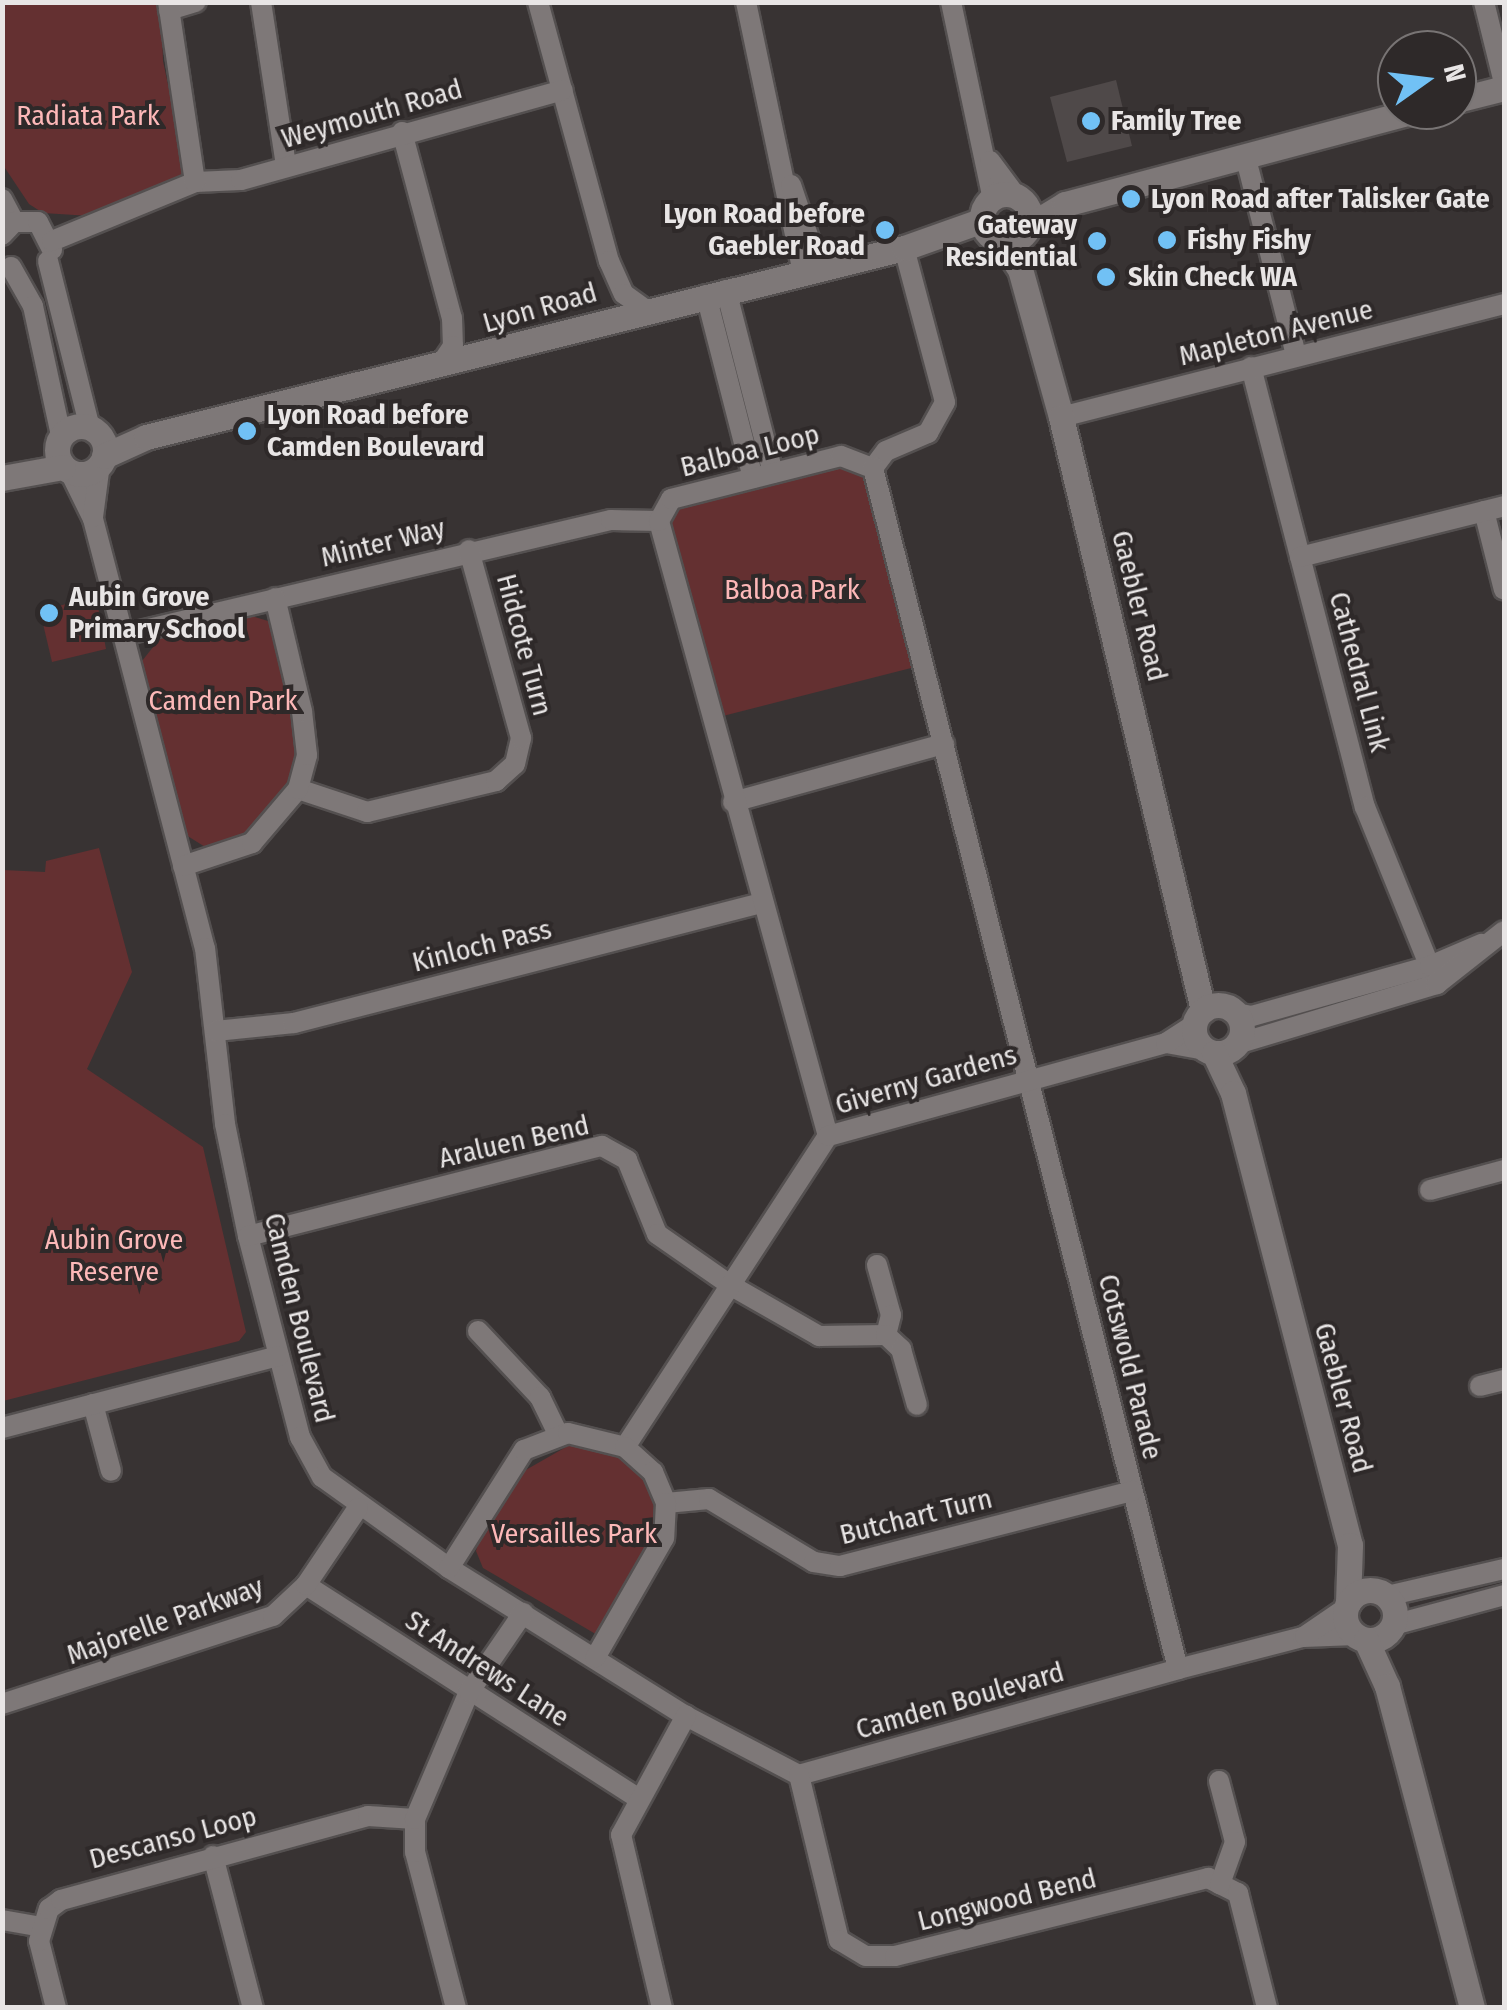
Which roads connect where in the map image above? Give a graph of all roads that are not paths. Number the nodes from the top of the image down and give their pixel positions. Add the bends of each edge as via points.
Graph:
1 (196, 2) edge
2 (261, 2) edge
3 (538, 2) edge
4 (746, 2) edge
5 (952, 2) edge
6 (1484, 2) edge
7 (168, 6) edge
8 (1504, 86) edge
9 (563, 90) junction
10 (1477, 94) edge
11 (1377, 121) edge
12 (402, 132) junction
13 (1245, 155) junction
14 (286, 166) junction
15 (195, 182) junction
16 (2, 198) edge
17 (1008, 219) junction
18 (8, 228) edge
19 (904, 248) junction
20 (50, 250) junction
21 (7, 261) edge
22 (609, 261) junction
23 (811, 270) junction
24 (716, 293) junction
25 (1504, 304) edge
26 (646, 310) junction
27 (452, 318) junction
28 (599, 323) junction
29 (489, 354) junction
30 (1296, 356) junction
31 (439, 367) junction
32 (1251, 367) junction
33 (1061, 417) junction
34 (99, 446) junction
35 (63, 454) junction
36 (874, 468) junction
37 (10, 476) edge
38 (763, 476) junction
39 (1494, 508) edge
40 (93, 519) junction
41 (659, 521) junction
42 (469, 550) junction
43 (1300, 557) junction
44 (1504, 590) edge
45 (275, 598) junction
46 (123, 635) junction
47 (944, 744) junction
48 (298, 790) junction
49 (733, 802) junction
50 (183, 866) junction
51 (761, 903) junction
52 (1504, 929) edge
53 (1433, 975) junction
54 (1213, 1013) junction
55 (216, 1031) junction
56 (1166, 1043) junction
57 (1222, 1048) junction
58 (1029, 1080) junction
59 (828, 1136) junction
60 (1504, 1170) edge
61 (1430, 1190) dead end
62 (248, 1236) junction
63 (877, 1266) dead end
64 (730, 1285) junction
65 (478, 1330) dead end
66 (886, 1335) junction
67 (279, 1356) junction
68 (1504, 1380) edge
69 (1480, 1386) dead end
70 (93, 1404) junction
71 (916, 1406) dead end
72 (2, 1428) edge
73 (559, 1436) junction
74 (625, 1447) junction
75 (111, 1470) dead end
76 (1132, 1491) junction
77 (666, 1503) junction
78 (358, 1508) junction
79 (1350, 1544) junction
80 (449, 1568) junction
81 (1504, 1569) edge
82 (306, 1584) junction
83 (1384, 1594) junction
84 (1504, 1594) edge
85 (1347, 1605) junction
86 (523, 1613) junction
87 (1375, 1634) junction
88 (1303, 1638) junction
89 (595, 1658) junction
90 (1178, 1668) junction
91 (470, 1692) junction
92 (2, 1704) edge
93 (686, 1716) junction
94 (798, 1775) junction
95 (1219, 1781) dead end
96 (639, 1799) junction
97 (415, 1819) junction
98 (212, 1856) junction
99 (1220, 1884) junction
100 (2, 1920) edge
101 (40, 1927) junction
102 (1472, 2007) edge
103 (56, 2008) edge
104 (253, 2008) edge
105 (456, 2008) edge
106 (662, 2008) edge
107 (1267, 2008) edge

1 - 7 street
2 - 14 street
3 - 9 street
4 - 23 street
5 - 17 street
6 - 8 street
7 - 15 street
8 - 10 street
9 - 12 street, Weymouth Road
9 - 22 street
11 - 13 street, Lyon Road
12 - 14 street, Weymouth Road
12 - 27 street
13 - 17 street, Lyon Road
13 - 30 street
14 - 15 street, Weymouth Road
15 - 20 street, Weymouth Road
16 - 18 street
17 - 19 street, Lyon Road
17 - 33 street, Gaebler Road
18 - 20 street via 38,222
19 - 23 street, Lyon Road
19 - 36 street via 945,402 928,433 886,451
20 - 21 street, Weymouth Road via 27,272
20 - 34 street
21 - 35 street, Camden Boulevard via 33,306
22 - 26 street via 624,294
22 - 28 street via 611,299
23 - 24 street, Lyon Road
24 - 26 street, Lyon Road
24 - 38 street
25 - 30 street, Mapleton Avenue
26 - 28 street, Lyon Road
27 - 29 street
27 - 31 street via 453,346
28 - 29 street, Lyon Road
29 - 31 street, Lyon Road
30 - 32 street, Mapleton Avenue
31 - 34 street, Lyon Road
32 - 33 street, Mapleton Avenue
32 - 43 street, Cathedral Link
33 - 54 street, Gaebler Road
34 - 35 street
34 - 35 street
34 - 40 street, Camden Boulevard
35 - 37 street
35 - 40 street, Camden Boulevard
36 - 38 street, Balboa Loop via 841,456
36 - 47 street
38 - 41 street, Balboa Loop via 670,499
39 - 43 street
39 - 44 street
40 - 46 street, Camden Boulevard
41 - 42 street, Minter Way via 612,520
41 - 49 street
42 - 45 street, Minter Way
42 - 48 street, Hidcote Turn via 521,738 515,764 496,781 367,812
43 - 53 street, Cathedral Link via 1366,807
45 - 46 street, Minter Way
45 - 48 street via 302,711 307,755
46 - 50 street, Camden Boulevard
47 - 49 street
47 - 58 street
48 - 50 street via 252,843
49 - 51 street
50 - 55 street, Camden Boulevard
51 - 55 street, Kinloch Pass via 294,1023
51 - 59 street
52 - 53 street
53 - 54 street via 1252,1016
53 - 57 street
54 - 56 street, Giverny Gardens
54 - 57 street, Gaebler Road
54 - 57 street, Gaebler Road
55 - 62 street, Camden Boulevard
56 - 57 street, Giverny Gardens
56 - 58 street, Giverny Gardens
57 - 79 street, Gaebler Road
58 - 59 street, Giverny Gardens
58 - 76 street, Cotswold Parade
59 - 64 street, Giverny Gardens
60 - 61 street
62 - 64 street, Araluen Bend via 602,1146 628,1160 657,1234
62 - 67 street, Camden Boulevard
63 - 66 street via 891,1315
64 - 66 street, Araluen Bend via 819,1336
64 - 74 street, Giverny Gardens
65 - 73 street via 540,1397
66 - 71 street via 900,1349
67 - 70 street
67 - 78 street, Camden Boulevard via 300,1438 322,1477
68 - 69 street
70 - 72 street
70 - 75 street
73 - 74 street
73 - 80 street via 524,1450
74 - 77 street via 654,1472
76 - 77 street, Butchart Turn via 840,1566 814,1562 710,1499
76 - 90 street, Cotswold Parade
77 - 89 street via 664,1538 646,1580
78 - 80 street, Camden Boulevard
78 - 82 street, Majorelle Parkway
79 - 83 street, Gaebler Road
79 - 85 street, Gaebler Road
80 - 86 street, Camden Boulevard
81 - 83 street
82 - 91 street, St Andrews Lane
82 - 92 street, Majorelle Parkway via 273,1616
83 - 85 street via 1364,1590
83 - 87 street
84 - 87 street, Camden Boulevard
85 - 87 street
85 - 88 street, Camden Boulevard
86 - 89 street, Camden Boulevard
86 - 91 street
87 - 88 street, Camden Boulevard
87 - 102 street
88 - 90 street, Camden Boulevard
89 - 93 street, Camden Boulevard
90 - 94 street, Camden Boulevard
91 - 96 street, St Andrews Lane
91 - 97 street
93 - 94 street, Camden Boulevard
93 - 96 street
94 - 99 street, Longwood Bend via 839,1940 866,1956 895,1956 1208,1878
95 - 99 street via 1235,1842
96 - 106 street via 620,1835 620,1855
97 - 98 street, Descanso Loop via 368,1816
97 - 105 street via 415,1852
98 - 101 street, Descanso Loop via 83,1890 49,1909
98 - 104 street
99 - 107 street via 1238,1892
100 - 101 street
101 - 103 street

